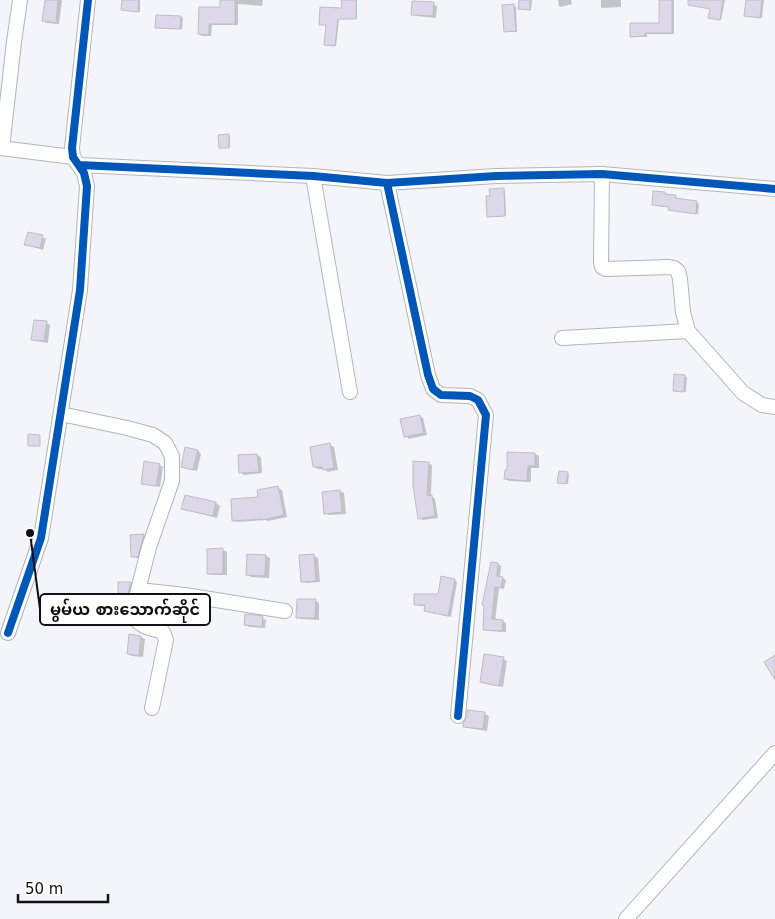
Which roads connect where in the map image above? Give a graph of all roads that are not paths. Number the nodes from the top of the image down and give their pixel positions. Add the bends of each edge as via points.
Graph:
1 (20, 0) edge
2 (88, 0) edge
3 (1, 148) edge
4 (76, 161) junction
5 (602, 174) junction
6 (313, 176) junction
7 (387, 182) junction
8 (775, 189) edge
9 (688, 331) junction
10 (562, 338) dead end
11 (350, 392) dead end
12 (775, 407) edge
13 (61, 414) junction
14 (138, 590) junction
15 (285, 612) dead end
16 (8, 634) dead end
17 (152, 708) dead end
18 (458, 716) dead end
19 (775, 753) edge
20 (626, 919) edge

1 - 3 street
2 - 4 street via 72,148
3 - 4 street
4 - 6 street
4 - 13 street via 87,186 82,271
5 - 7 street
5 - 8 street
5 - 9 street via 602,267 674,268 680,279
6 - 7 street
6 - 11 street
7 - 18 street via 433,389 441,395 470,396 478,400 486,415
9 - 10 street
9 - 12 street via 742,393 762,405
13 - 14 street via 152,435 165,443 172,456 172,482
13 - 16 street via 41,538
14 - 15 street
14 - 17 street via 132,614 135,620 163,632 166,640
19 - 20 street

